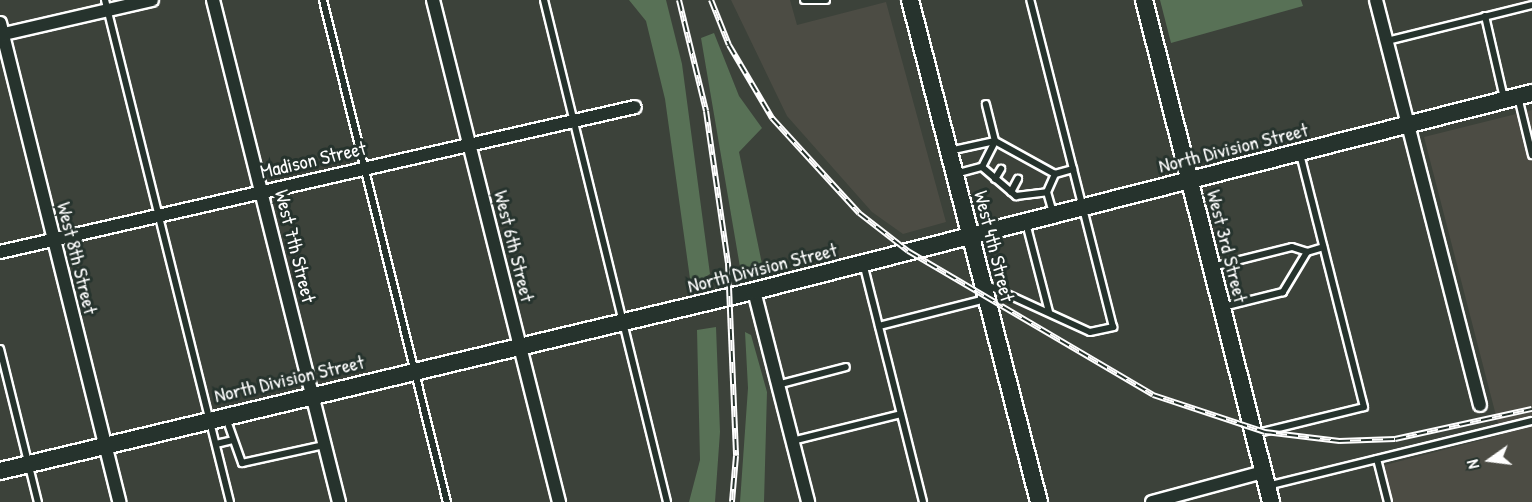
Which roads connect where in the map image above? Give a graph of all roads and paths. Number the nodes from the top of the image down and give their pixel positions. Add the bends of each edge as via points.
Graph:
1 (152, 0) edge
2 (213, 0) edge
3 (323, 0) edge
4 (433, 0) edge
5 (544, 0) edge
6 (804, 0) edge
7 (826, 0) edge
8 (910, 0) edge
9 (1030, 0) edge
10 (1144, 0) edge
11 (1376, 0) edge
12 (106, 5) edge
13 (1532, 5) edge
14 (1485, 16) junction
15 (1, 31) edge
16 (1387, 41) junction
17 (1518, 97) edge
18 (986, 104) dead end
19 (635, 107) dead end
20 (573, 120) junction
21 (1408, 124) junction
22 (995, 141) junction
23 (468, 143) junction
24 (1012, 150) junction
25 (949, 152) junction
26 (1299, 152) junction
27 (1532, 154) edge
28 (1008, 157) dead end
29 (1029, 159) junction
30 (364, 167) junction
31 (982, 167) junction
32 (1025, 167) dead end
33 (1001, 169) dead end
34 (1073, 170) junction
35 (955, 174) junction
36 (1055, 174) junction
37 (995, 179) junction
38 (1018, 179) dead end
39 (1190, 180) junction
40 (263, 191) junction
41 (1011, 192) junction
42 (1047, 192) junction
43 (1082, 207) junction
44 (1054, 214) junction
45 (158, 215) junction
46 (1026, 221) junction
47 (971, 235) junction
48 (54, 239) junction
49 (1323, 247) junction
50 (0, 252) edge
51 (1307, 252) junction
52 (863, 263) junction
53 (1212, 267) junction
54 (982, 282) junction
55 (754, 291) junction
56 (987, 299) junction
57 (1222, 307) junction
58 (1050, 312) junction
59 (623, 323) junction
60 (879, 326) junction
61 (520, 346) junction
62 (0, 349) edge
63 (846, 367) dead end
64 (415, 371) junction
65 (777, 385) junction
66 (312, 395) junction
67 (1480, 405) dead end
68 (901, 414) junction
69 (218, 417) junction
70 (1532, 422) edge
71 (1254, 434) junction
72 (233, 440) junction
73 (792, 441) junction
74 (104, 443) junction
75 (216, 444) junction
76 (324, 445) junction
77 (1377, 459) junction
78 (28, 464) junction
79 (0, 471) edge
80 (1267, 487) edge
81 (38, 502) edge
82 (119, 502) edge
83 (230, 502) edge
84 (339, 502) edge
85 (447, 502) edge
86 (559, 502) edge
87 (667, 502) edge
88 (808, 502) edge
89 (923, 502) edge
90 (1039, 502) edge
91 (1154, 502) edge
92 (1388, 502) edge

1 - 12 street
2 - 40 street, West 7th Street
3 - 30 lane
4 - 23 street, West 6th Street
5 - 20 lane
6 - 7 lane
8 - 25 main road, West 4th Street
9 - 34 lane
10 - 39 main road, West 3rd Street
11 - 16 street
12 - 15 street
12 - 45 lane
13 - 14 lane
14 - 16 lane
14 - 17 lane
15 - 48 street, West 8th Street
16 - 21 street
17 - 21 main road, North Division Street
17 - 27 lane
18 - 22 lane
19 - 20 street, Madison Street
20 - 23 street, Madison Street
20 - 59 lane
21 - 26 main road, North Division Street
21 - 67 street
22 - 24 lane
22 - 25 lane
22 - 31 lane
23 - 30 street, Madison Street
23 - 61 street, West 6th Street
24 - 28 lane
24 - 29 lane
25 - 35 main road, West 4th Street
26 - 39 main road, North Division Street
26 - 49 lane
29 - 32 lane
29 - 36 lane
30 - 40 street, Madison Street
30 - 64 lane
31 - 35 lane
31 - 37 lane
33 - 37 lane
34 - 36 lane
34 - 43 lane
35 - 47 main road, West 4th Street
36 - 42 lane
37 - 41 lane
38 - 41 lane
39 - 43 main road, North Division Street
39 - 53 main road, West 3rd Street
40 - 45 street, Madison Street
40 - 66 street, West 7th Street
41 - 42 lane via 1016,196
42 - 44 lane
43 - 44 main road, North Division Street
43 - 58 lane via 1113,327 1090,333
44 - 46 main road, North Division Street
45 - 48 street, Madison Street
45 - 69 lane
46 - 47 main road, North Division Street
46 - 58 lane
47 - 52 main road, North Division Street
47 - 54 main road, West 4th Street
48 - 50 street, Madison Street
48 - 74 street, West 8th Street
49 - 51 lane
49 - 71 lane via 1364,407
51 - 53 lane via 1292,247
51 - 57 lane via 1283,292
52 - 55 main road, North Division Street
52 - 60 lane
53 - 57 main road, West 3rd Street
54 - 56 main road, West 4th Street
54 - 58 lane
55 - 59 main road, North Division Street
55 - 65 street
56 - 60 lane
56 - 90 main road, West 4th Street
57 - 71 main road, West 3rd Street
59 - 61 main road, North Division Street
59 - 87 lane
60 - 68 lane
61 - 64 main road, North Division Street
61 - 86 street, West 6th Street
62 - 78 lane
63 - 65 lane
64 - 66 main road, North Division Street
64 - 85 lane
65 - 73 street
66 - 69 main road, North Division Street
66 - 76 street, West 7th Street
68 - 73 lane
68 - 89 lane
69 - 72 lane
69 - 74 main road, North Division Street
69 - 75 lane
70 - 77 lane
71 - 80 main road, West 3rd Street
72 - 75 lane
72 - 76 lane via 242,462
73 - 88 street
74 - 78 main road, North Division Street
74 - 82 street, West 8th Street
75 - 83 lane
76 - 84 street, West 7th Street
77 - 80 lane
77 - 92 lane
78 - 79 main road, North Division Street
78 - 81 lane
80 - 91 street

